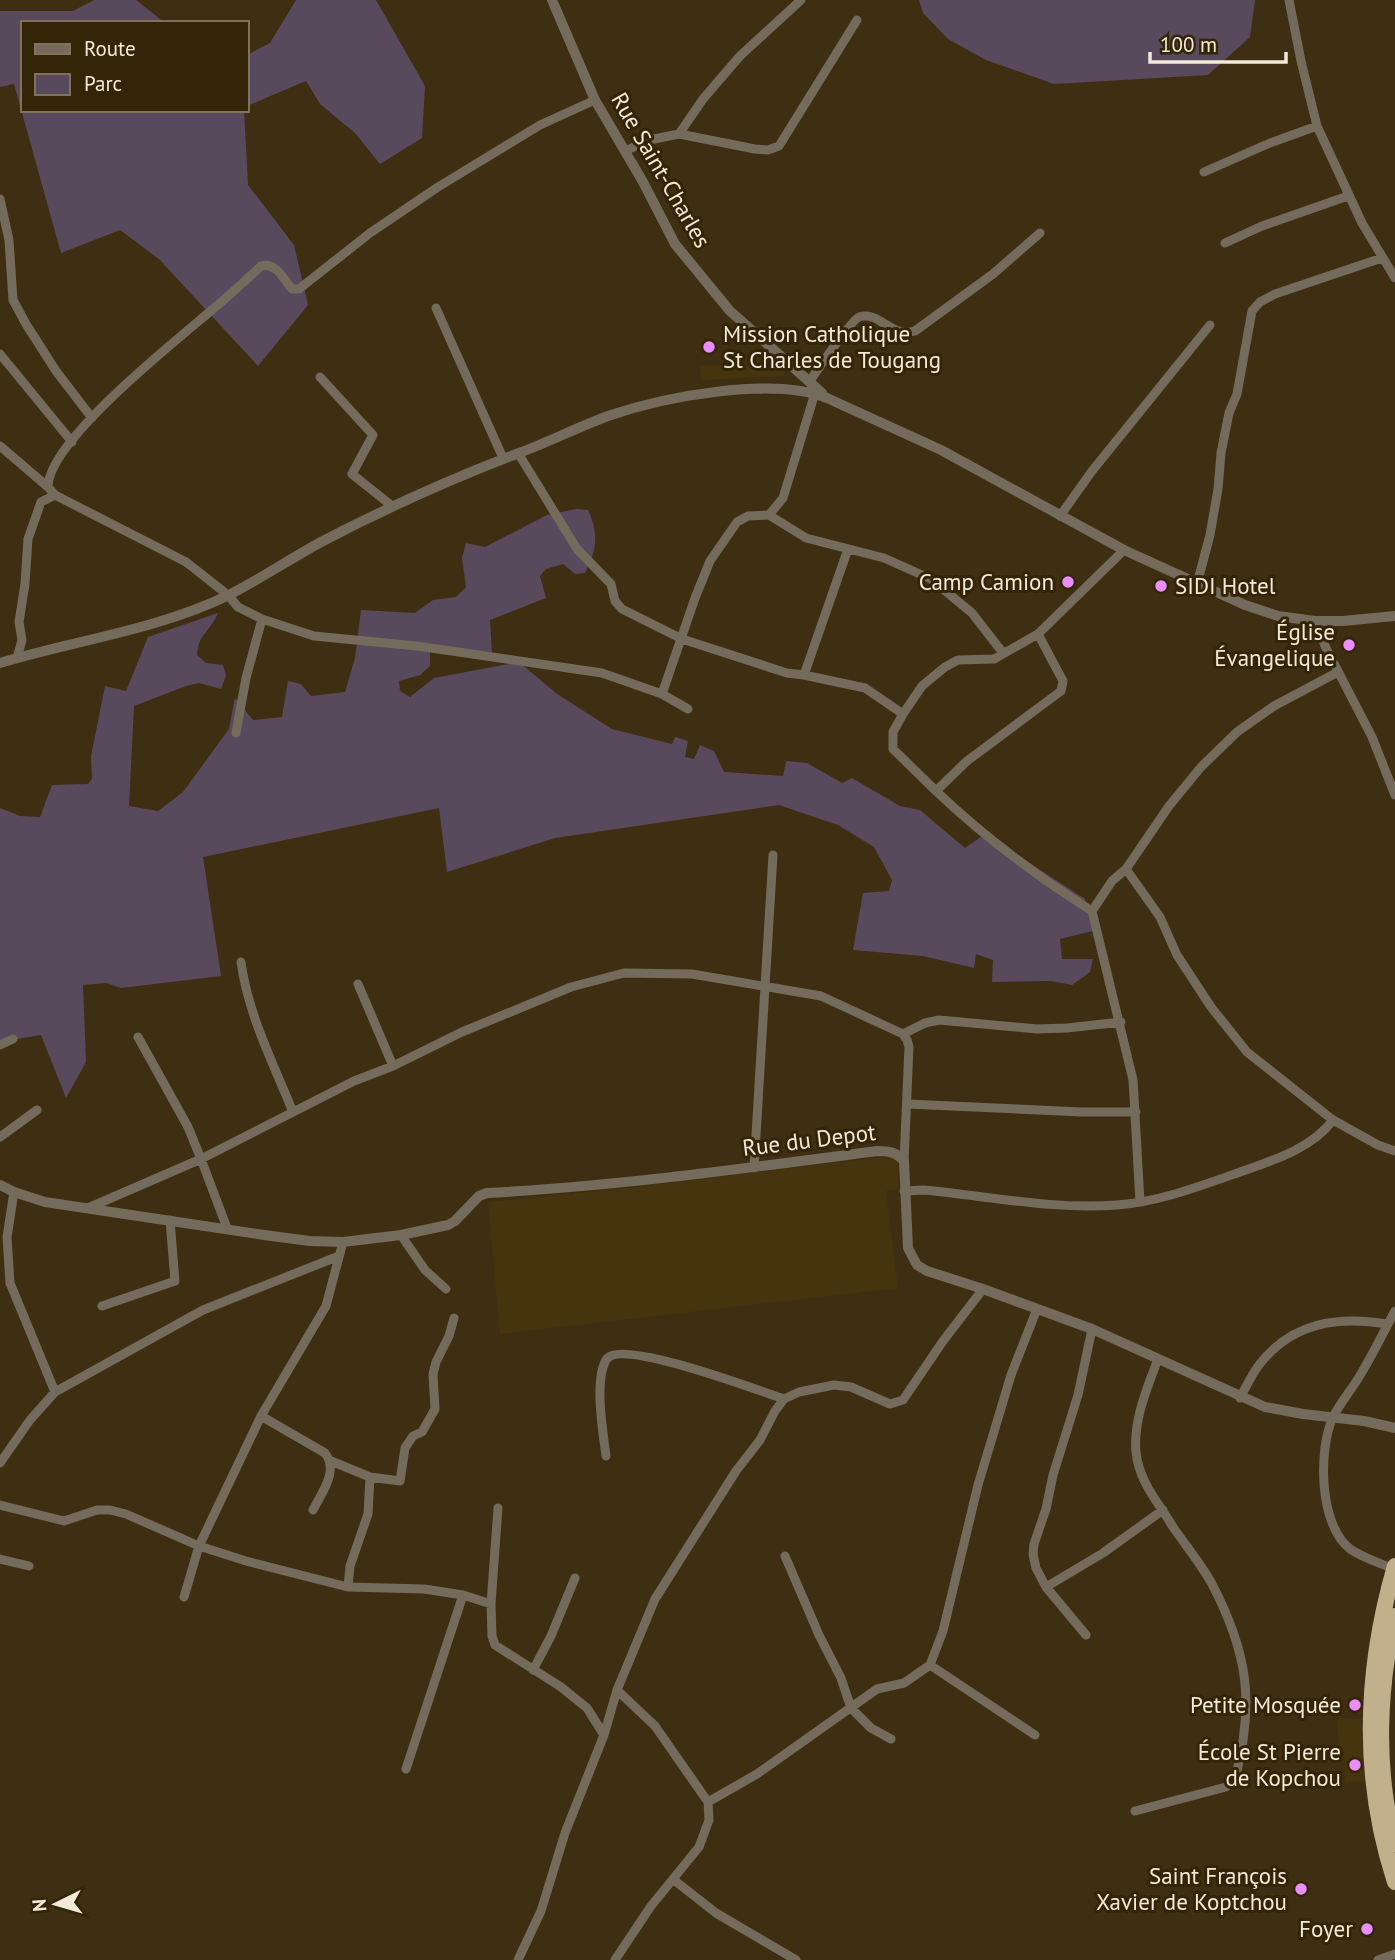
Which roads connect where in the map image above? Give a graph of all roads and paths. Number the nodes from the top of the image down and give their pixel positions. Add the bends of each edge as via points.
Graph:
1 (552, 0) edge
2 (801, 0) edge
3 (1289, 0) edge
4 (857, 20) dead end
5 (595, 100) junction
6 (1317, 126) junction
7 (679, 134) junction
8 (625, 151) junction
9 (1204, 172) dead end
10 (1348, 196) junction
11 (0, 199) edge
12 (1040, 233) dead end
13 (1225, 243) dead end
14 (1382, 258) junction
15 (1395, 278) edge
16 (436, 308) dead end
17 (1210, 325) dead end
18 (0, 354) edge
19 (320, 377) dead end
20 (809, 382) junction
21 (815, 393) junction
22 (827, 398) junction
23 (92, 418) junction
24 (72, 442) junction
25 (0, 446) edge
26 (518, 453) junction
27 (503, 458) junction
28 (48, 487) junction
29 (55, 495) junction
30 (392, 506) junction
31 (769, 515) junction
32 (1060, 516) junction
33 (848, 549) junction
34 (1124, 550) junction
35 (1196, 584) junction
36 (228, 595) junction
37 (1395, 616) edge
38 (262, 619) junction
39 (1315, 621) junction
40 (1038, 634) junction
41 (682, 639) junction
42 (1003, 653) junction
43 (17, 658) junction
44 (0, 663) edge
45 (1338, 672) junction
46 (804, 675) junction
47 (662, 694) junction
48 (688, 709) dead end
49 (903, 714) junction
50 (236, 733) dead end
51 (936, 791) junction
52 (1395, 795) edge
53 (773, 855) dead end
54 (1126, 869) junction
55 (1092, 911) junction
56 (242, 962) dead end
57 (358, 984) dead end
58 (765, 985) junction
59 (1121, 1022) junction
60 (902, 1034) junction
61 (138, 1037) dead end
62 (13, 1039) dead end
63 (0, 1045) edge
64 (393, 1066) junction
65 (907, 1104) junction
66 (37, 1111) dead end
67 (293, 1112) junction
68 (1136, 1112) junction
69 (1334, 1121) junction
70 (0, 1137) edge
71 (1395, 1151) edge
72 (201, 1159) junction
73 (904, 1161) junction
74 (754, 1168) junction
75 (0, 1185) edge
76 (904, 1191) junction
77 (14, 1192) junction
78 (1140, 1202) junction
79 (88, 1208) junction
80 (170, 1220) junction
81 (227, 1228) junction
82 (401, 1235) junction
83 (343, 1242) junction
84 (339, 1256) junction
85 (446, 1289) dead end
86 (983, 1289) junction
87 (102, 1306) dead end
88 (1037, 1309) junction
89 (1395, 1311) edge
90 (454, 1318) dead end
91 (1388, 1324) junction
92 (1092, 1329) junction
93 (1158, 1359) junction
94 (55, 1392) junction
95 (1240, 1398) junction
96 (785, 1399) junction
97 (261, 1416) junction
98 (1333, 1418) junction
99 (1395, 1428) edge
100 (606, 1455) dead end
101 (331, 1461) junction
102 (0, 1463) edge
103 (370, 1477) junction
104 (0, 1505) edge
105 (498, 1508) dead end
106 (313, 1510) dead end
107 (1163, 1510) junction
108 (199, 1546) junction
109 (785, 1556) dead end
110 (0, 1559) edge
111 (29, 1566) dead end
112 (1394, 1567) edge
113 (575, 1578) dead end
114 (348, 1587) junction
115 (1046, 1587) junction
116 (463, 1595) junction
117 (184, 1597) dead end
118 (491, 1604) junction
119 (1395, 1616) edge
120 (1086, 1636) dead end
121 (1387, 1642) edge
122 (930, 1665) junction
123 (533, 1670) junction
124 (617, 1690) junction
125 (851, 1707) junction
126 (604, 1735) junction
127 (1035, 1735) dead end
128 (891, 1739) dead end
129 (1383, 1759) edge
130 (406, 1769) dead end
131 (708, 1802) junction
132 (1135, 1811) dead end
133 (1395, 1844) edge
134 (674, 1880) junction
135 (1395, 1881) edge
136 (1395, 1954) edge
137 (518, 1960) edge
138 (615, 1960) edge
139 (796, 1960) edge
140 (1378, 1960) edge

1 - 5 street, Rue Saint-Charles
2 - 7 street via 740,56
3 - 6 street
4 - 7 street via 779,146 755,149
5 - 8 street, Rue Saint-Charles
5 - 23 street via 540,125 438,187 299,289 292,289 275,267 261,266 146,363
6 - 9 street
6 - 10 street
7 - 8 street via 649,139
8 - 20 street, Rue Saint-Charles via 675,244 730,311
10 - 13 street
10 - 14 street
11 - 23 street via 9,240 13,300 56,371
12 - 20 street via 915,331 894,330 867,316 854,321
14 - 15 street
14 - 35 street via 1276,293 1252,310 1221,453 1210,535
16 - 27 street
17 - 32 street
18 - 24 street
19 - 30 street via 373,435 352,474
20 - 22 street, Rue Saint-Charles
21 - 22 street
21 - 26 street via 750,388 667,400 610,416
21 - 31 street via 783,498
22 - 32 street via 941,450
23 - 24 street
24 - 28 street via 48,477
25 - 28 street
26 - 27 street
26 - 41 street via 577,549 611,584 622,609
27 - 30 street
28 - 29 street
29 - 36 street via 186,562
29 - 43 street via 41,502 28,539
30 - 36 street
31 - 33 street via 806,538
31 - 41 street via 748,516 730,532 710,561
32 - 34 street
33 - 42 street via 884,558 931,579 972,613
33 - 46 street
34 - 35 street
34 - 40 street
35 - 39 street via 1278,616
36 - 38 street via 238,607
36 - 43 street via 169,618
37 - 39 street
38 - 47 street via 314,636 602,673
38 - 50 street
39 - 45 street
40 - 42 street
40 - 51 street via 1063,681 1060,691 967,761
41 - 46 street
41 - 47 street
42 - 49 street via 994,659 958,660 945,667 922,686
43 - 44 street
45 - 52 street via 1372,737
45 - 54 street via 1237,732 1169,806
46 - 49 street via 864,688
47 - 48 street
49 - 51 street via 892,732 893,749
51 - 55 street via 1018,861
53 - 58 street
54 - 55 street
54 - 69 street via 1232,1036
55 - 59 street
56 - 67 street via 252,1010
57 - 64 street
58 - 60 street via 821,996
58 - 64 street via 692,974 625,973 571,987
58 - 74 street
59 - 60 street via 1037,1029 939,1020
59 - 68 street
60 - 65 street via 909,1047
61 - 72 street
62 - 63 street
64 - 67 street
65 - 68 street
65 - 73 street
66 - 70 street
67 - 72 street
68 - 78 street
69 - 71 street
69 - 78 street via 1305,1146 1270,1161
72 - 79 street
72 - 81 street
73 - 74 street, Rue du Depot via 891,1152 877,1151
73 - 76 street, Rue du Depot
74 - 82 street, Rue du Depot via 487,1193 478,1196 455,1222
75 - 77 street, Rue du Depot
76 - 78 street via 1077,1206
76 - 86 street, Rue du Depot via 908,1248 918,1265
77 - 79 street, Rue du Depot
77 - 94 street via 7,1237 10,1283
79 - 80 street, Rue du Depot
80 - 81 street, Rue du Depot
80 - 87 street via 175,1280
81 - 83 street, Rue du Depot
82 - 83 street, Rue du Depot
82 - 85 street via 425,1270
83 - 84 street
84 - 94 street via 203,1310
84 - 97 street via 326,1306
86 - 88 street, Rue du Depot
86 - 96 street via 898,1403 834,1385
88 - 92 street, Rue du Depot
88 - 122 street via 1011,1375
89 - 91 street
90 - 103 street via 433,1374 435,1409 422,1432 405,1448 402,1477 396,1482
91 - 95 street via 1332,1321 1304,1329 1259,1364
91 - 98 street
92 - 93 street, Rue du Depot
92 - 115 street via 1078,1395 1034,1544 1036,1568
93 - 95 street, Rue du Depot
93 - 107 street via 1143,1399 1135,1451 1148,1491
94 - 102 street
95 - 98 street, Rue du Depot via 1265,1408
96 - 100 street via 669,1361 611,1355 602,1375 600,1401
96 - 124 street via 655,1599
97 - 101 street
97 - 108 street
98 - 99 street, Rue du Depot
98 - 112 street via 1324,1472 1329,1514 1349,1548
101 - 103 street
101 - 106 street via 331,1473
103 - 114 street via 368,1514 350,1566
104 - 108 street via 64,1521 110,1510
105 - 118 street
107 - 115 street
107 - 132 street via 1211,1582 1237,1639 1247,1706 1235,1779 1226,1787
108 - 114 street
108 - 117 street
109 - 125 street
110 - 111 street
112 - 121 highway
113 - 123 street
114 - 116 street
115 - 120 street
116 - 118 street
116 - 130 street
118 - 123 street via 495,1645
119 - 121 highway
121 - 129 highway
122 - 125 street via 904,1683 877,1689
122 - 127 street
123 - 126 street via 587,1708
124 - 126 street
124 - 131 street via 655,1726
125 - 128 street via 871,1728
125 - 131 street via 757,1774
126 - 137 street via 565,1833 541,1910
129 - 133 highway
129 - 135 highway via 1380,1829
131 - 134 street via 709,1820 699,1847
134 - 138 street
134 - 139 street via 716,1913
136 - 140 street

